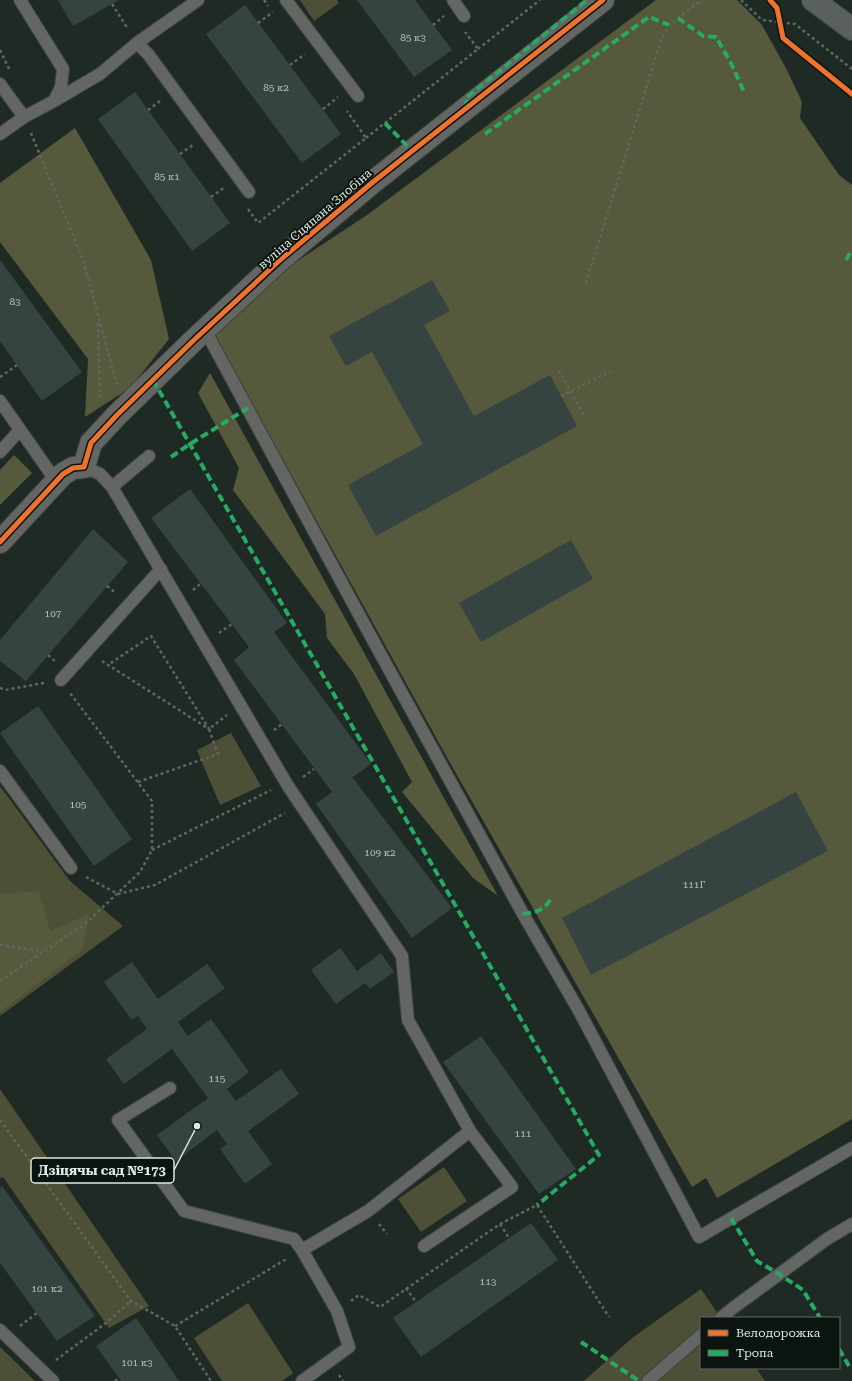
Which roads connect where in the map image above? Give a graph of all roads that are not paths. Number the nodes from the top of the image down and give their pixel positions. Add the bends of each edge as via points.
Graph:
1 (20, 0) edge
2 (198, 0) edge
3 (286, 0) edge
4 (453, 0) edge
5 (603, 0) edge
6 (813, 0) edge
7 (464, 16) dead end
8 (852, 29) edge
9 (137, 43) junction
10 (0, 84) edge
11 (358, 96) dead end
12 (54, 101) junction
13 (24, 117) junction
14 (0, 134) edge
15 (249, 192) dead end
16 (205, 330) junction
17 (0, 401) edge
18 (20, 430) junction
19 (0, 452) edge
20 (149, 456) dead end
21 (84, 467) junction
22 (56, 481) junction
23 (112, 487) junction
24 (0, 542) edge
25 (161, 569) junction
26 (61, 680) road end
27 (0, 771) edge
28 (71, 868) road end
29 (170, 1088) dead end
30 (470, 1130) junction
31 (852, 1148) edge
32 (852, 1224) edge
33 (424, 1246) dead end
34 (302, 1250) junction
35 (722, 1317) edge
36 (0, 1330) edge
37 (700, 1336) edge
38 (53, 1381) edge
39 (302, 1381) edge
40 (648, 1381) edge

1 - 12 lane via 63,69 61,87
2 - 9 lane
3 - 11 lane
4 - 7 lane
5 - 16 street, вуліца Сцяпана Злобіна via 373,182 280,260
6 - 8 main road
9 - 12 lane via 100,74
9 - 15 lane via 148,54
10 - 13 lane
12 - 13 lane
13 - 14 lane
16 - 21 street, вуліца Сцяпана Злобіна via 91,443
16 - 31 lane via 523,914 578,1008 699,1237
17 - 18 lane
18 - 19 lane
18 - 22 lane
20 - 23 lane
21 - 22 street via 74,468
21 - 23 lane via 100,474
22 - 24 street
23 - 25 lane
25 - 26 lane
25 - 30 lane via 288,786 402,956 408,1020
27 - 28 lane
29 - 34 lane via 118,1120 184,1211 294,1239
30 - 33 lane via 512,1187
30 - 34 lane via 368,1211
32 - 35 lane via 827,1239
34 - 39 lane via 337,1311 349,1347
36 - 38 lane
37 - 40 lane

